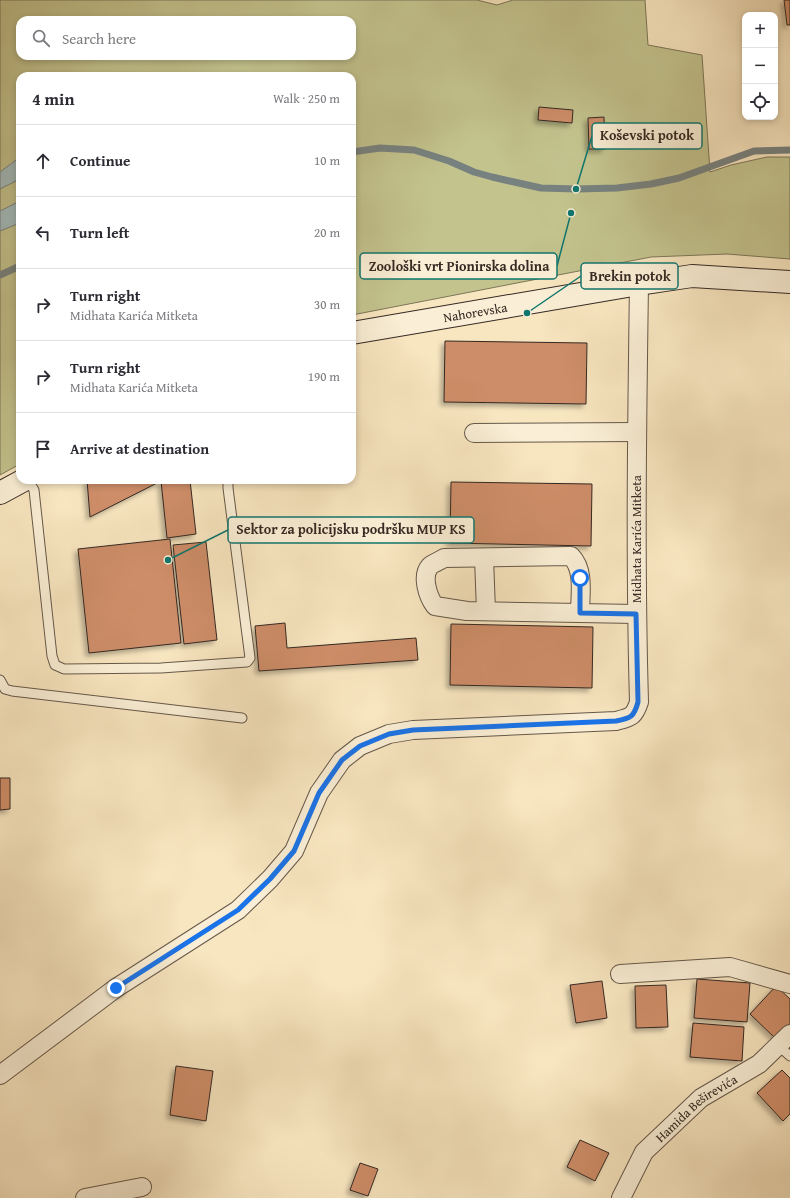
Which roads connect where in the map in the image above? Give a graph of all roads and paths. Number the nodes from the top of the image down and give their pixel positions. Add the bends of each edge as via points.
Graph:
1 (790, 282) edge
2 (638, 284) junction
3 (356, 332) edge
4 (636, 432) junction
5 (474, 433) dead end
6 (17, 484) edge
7 (30, 484) edge
8 (228, 484) edge
9 (0, 493) edge
10 (484, 558) junction
11 (486, 612) junction
12 (580, 613) junction
13 (636, 614) junction
14 (0, 680) edge
15 (242, 718) dead end
16 (620, 974) dead end
17 (790, 984) edge
18 (786, 1045) edge
19 (0, 1075) edge
20 (142, 1187) dead end
21 (85, 1198) edge
22 (621, 1198) edge

1 - 2 street, Nahorevska via 692,276
2 - 3 street, Nahorevska
2 - 4 street, Midhata Karića Mitketa
4 - 5 street
4 - 13 street, Midhata Karića Mitketa
6 - 9 street
7 - 8 lane via 34,490 52,656 55,665 64,668 161,668 247,662 250,658
10 - 11 street
10 - 11 street via 444,558 430,566 426,581 427,592 435,606
10 - 12 street via 571,556 579,569
11 - 12 street
12 - 13 street
13 - 19 street, Midhata Karića Mitketa via 638,702 636,711 630,718 616,721 413,730 389,734 360,746 342,760 319,793 294,851 238,910 116,988
14 - 15 lane via 5,689 12,691
16 - 17 street via 730,967
18 - 22 street, Hamida Beširevića via 701,1098 644,1152
20 - 21 street

